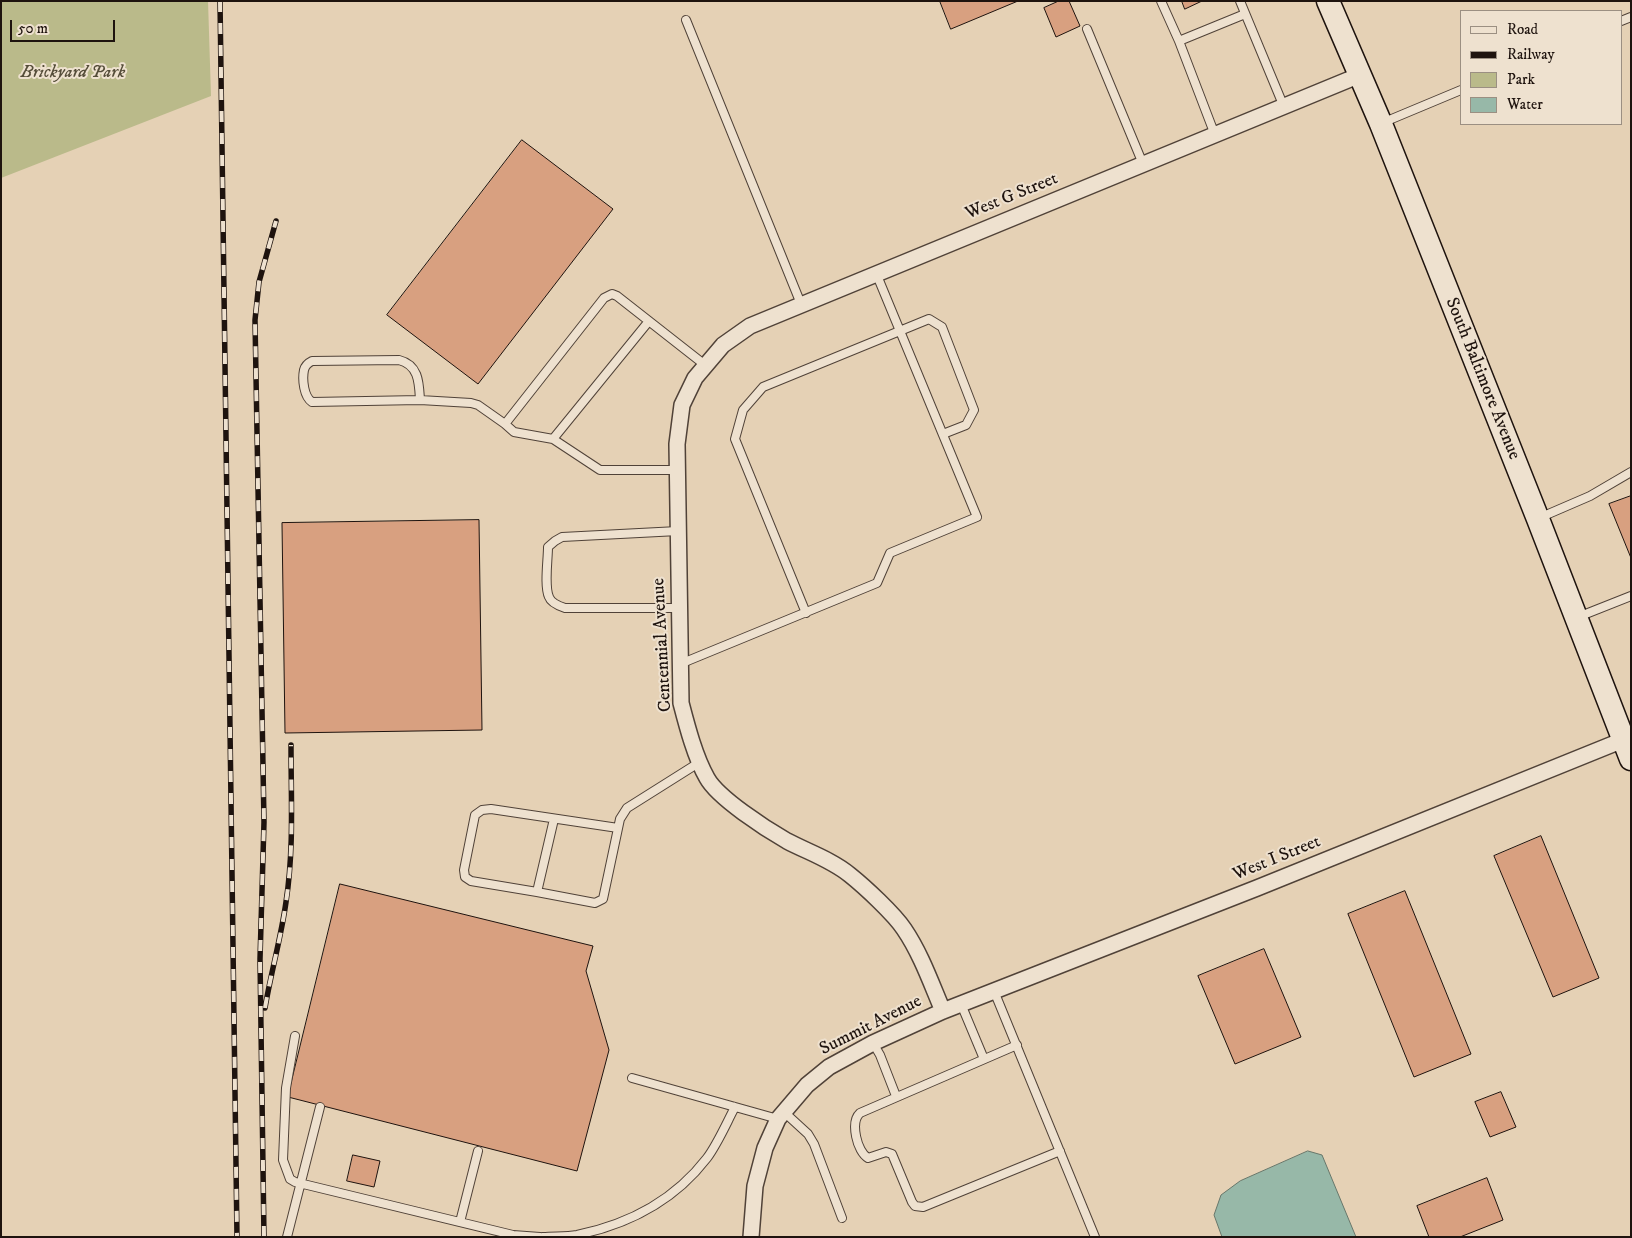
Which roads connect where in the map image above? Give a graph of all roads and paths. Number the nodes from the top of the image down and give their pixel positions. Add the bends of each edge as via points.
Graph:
1 (1161, 1) edge
2 (1240, 1) edge
3 (1328, 1) edge
4 (1246, 14) junction
5 (686, 20) dead end
6 (1087, 29) dead end
7 (1178, 41) junction
8 (1360, 75) junction
9 (1460, 90) edge
10 (1284, 106) junction
11 (1381, 124) junction
12 (1214, 135) junction
13 (1142, 164) junction
14 (876, 273) junction
15 (801, 304) junction
16 (649, 321) junction
17 (900, 330) junction
18 (705, 365) junction
19 (695, 378) joint
20 (420, 400) junction
21 (505, 424) junction
22 (943, 434) junction
23 (553, 439) junction
24 (677, 470) junction
25 (1631, 472) edge
26 (1538, 519) junction
27 (678, 531) junction
28 (1631, 596) edge
29 (679, 608) junction
30 (806, 612) junction
31 (1576, 618) junction
32 (680, 664) junction
33 (1627, 750) edge
34 (700, 762) junction
35 (554, 819) junction
36 (618, 828) junction
37 (538, 892) junction
38 (994, 991) junction
39 (961, 1004) junction
40 (942, 1011) junction
41 (295, 1036) dead end
42 (873, 1043) junction
43 (1016, 1046) junction
44 (984, 1059) junction
45 (632, 1078) dead end
46 (896, 1096) junction
47 (320, 1107) dead end
48 (735, 1107) junction
49 (781, 1115) junction
50 (478, 1151) dead end
51 (1060, 1151) junction
52 (301, 1183) junction
53 (842, 1218) dead end
54 (460, 1222) junction
55 (287, 1237) edge
56 (541, 1237) edge
57 (751, 1237) edge
58 (1095, 1237) edge

1 - 7 lane
2 - 4 lane
3 - 8 street, South Baltimore Avenue
4 - 7 lane
4 - 10 lane
5 - 15 lane
6 - 13 lane
7 - 12 lane
8 - 10 street, West G Street
8 - 11 street, South Baltimore Avenue
9 - 11 lane
10 - 12 street, West G Street
11 - 26 street, South Baltimore Avenue
12 - 13 street, West G Street
13 - 14 street, West G Street
14 - 15 street, West G Street
14 - 17 lane
15 - 18 street, West G Street via 750,326 723,345
16 - 18 lane
16 - 21 lane via 617,296 612,294 604,298
16 - 23 lane
17 - 22 lane
17 - 22 lane via 928,319 942,327 974,410 966,425
17 - 30 lane via 763,387 744,410 736,439
18 - 19 street, West G Street
19 - 24 street, Centennial Avenue via 682,405
20 - 20 lane via 417,375 406,362 399,360 312,361 304,370 305,395 312,402
20 - 21 lane via 471,403
21 - 23 lane via 514,432
22 - 30 lane via 977,517 890,553 877,583
23 - 24 lane via 600,470
24 - 27 street, Centennial Avenue
25 - 26 lane via 1590,496
26 - 31 street, South Baltimore Avenue
27 - 29 street, Centennial Avenue
27 - 29 lane via 562,537 548,547 547,590 549,598 564,608
28 - 31 lane
29 - 32 street, Centennial Avenue
30 - 32 lane
31 - 33 street, South Baltimore Avenue
32 - 34 street, Centennial Avenue via 681,703
33 - 38 street, West I Street via 1266,884
34 - 36 lane via 627,808
34 - 40 street, Centennial Avenue via 707,779 748,816 849,874 903,927 918,953
35 - 36 lane
35 - 37 lane
35 - 37 lane via 491,809 475,815 465,877 471,881
36 - 37 lane via 603,899 595,903
38 - 39 street, West I Street
38 - 43 lane
39 - 40 street, West I Street
39 - 44 lane
40 - 42 street, Summit Avenue
41 - 52 lane via 286,1088 283,1160 290,1179
42 - 46 lane
42 - 49 street, Summit Avenue via 829,1067 807,1085
43 - 44 lane
43 - 51 lane
44 - 46 lane
45 - 48 lane
46 - 51 lane via 860,1112 854,1130 865,1157 872,1158 886,1152 892,1154 912,1202 919,1207
47 - 52 lane
48 - 49 lane
48 - 56 lane via 707,1157 688,1179 639,1216 575,1235
49 - 53 lane via 808,1134 814,1144
49 - 57 street, Summit Avenue via 765,1148 755,1186
50 - 54 lane
51 - 58 lane
52 - 54 lane
52 - 55 lane
54 - 56 lane via 513,1235

